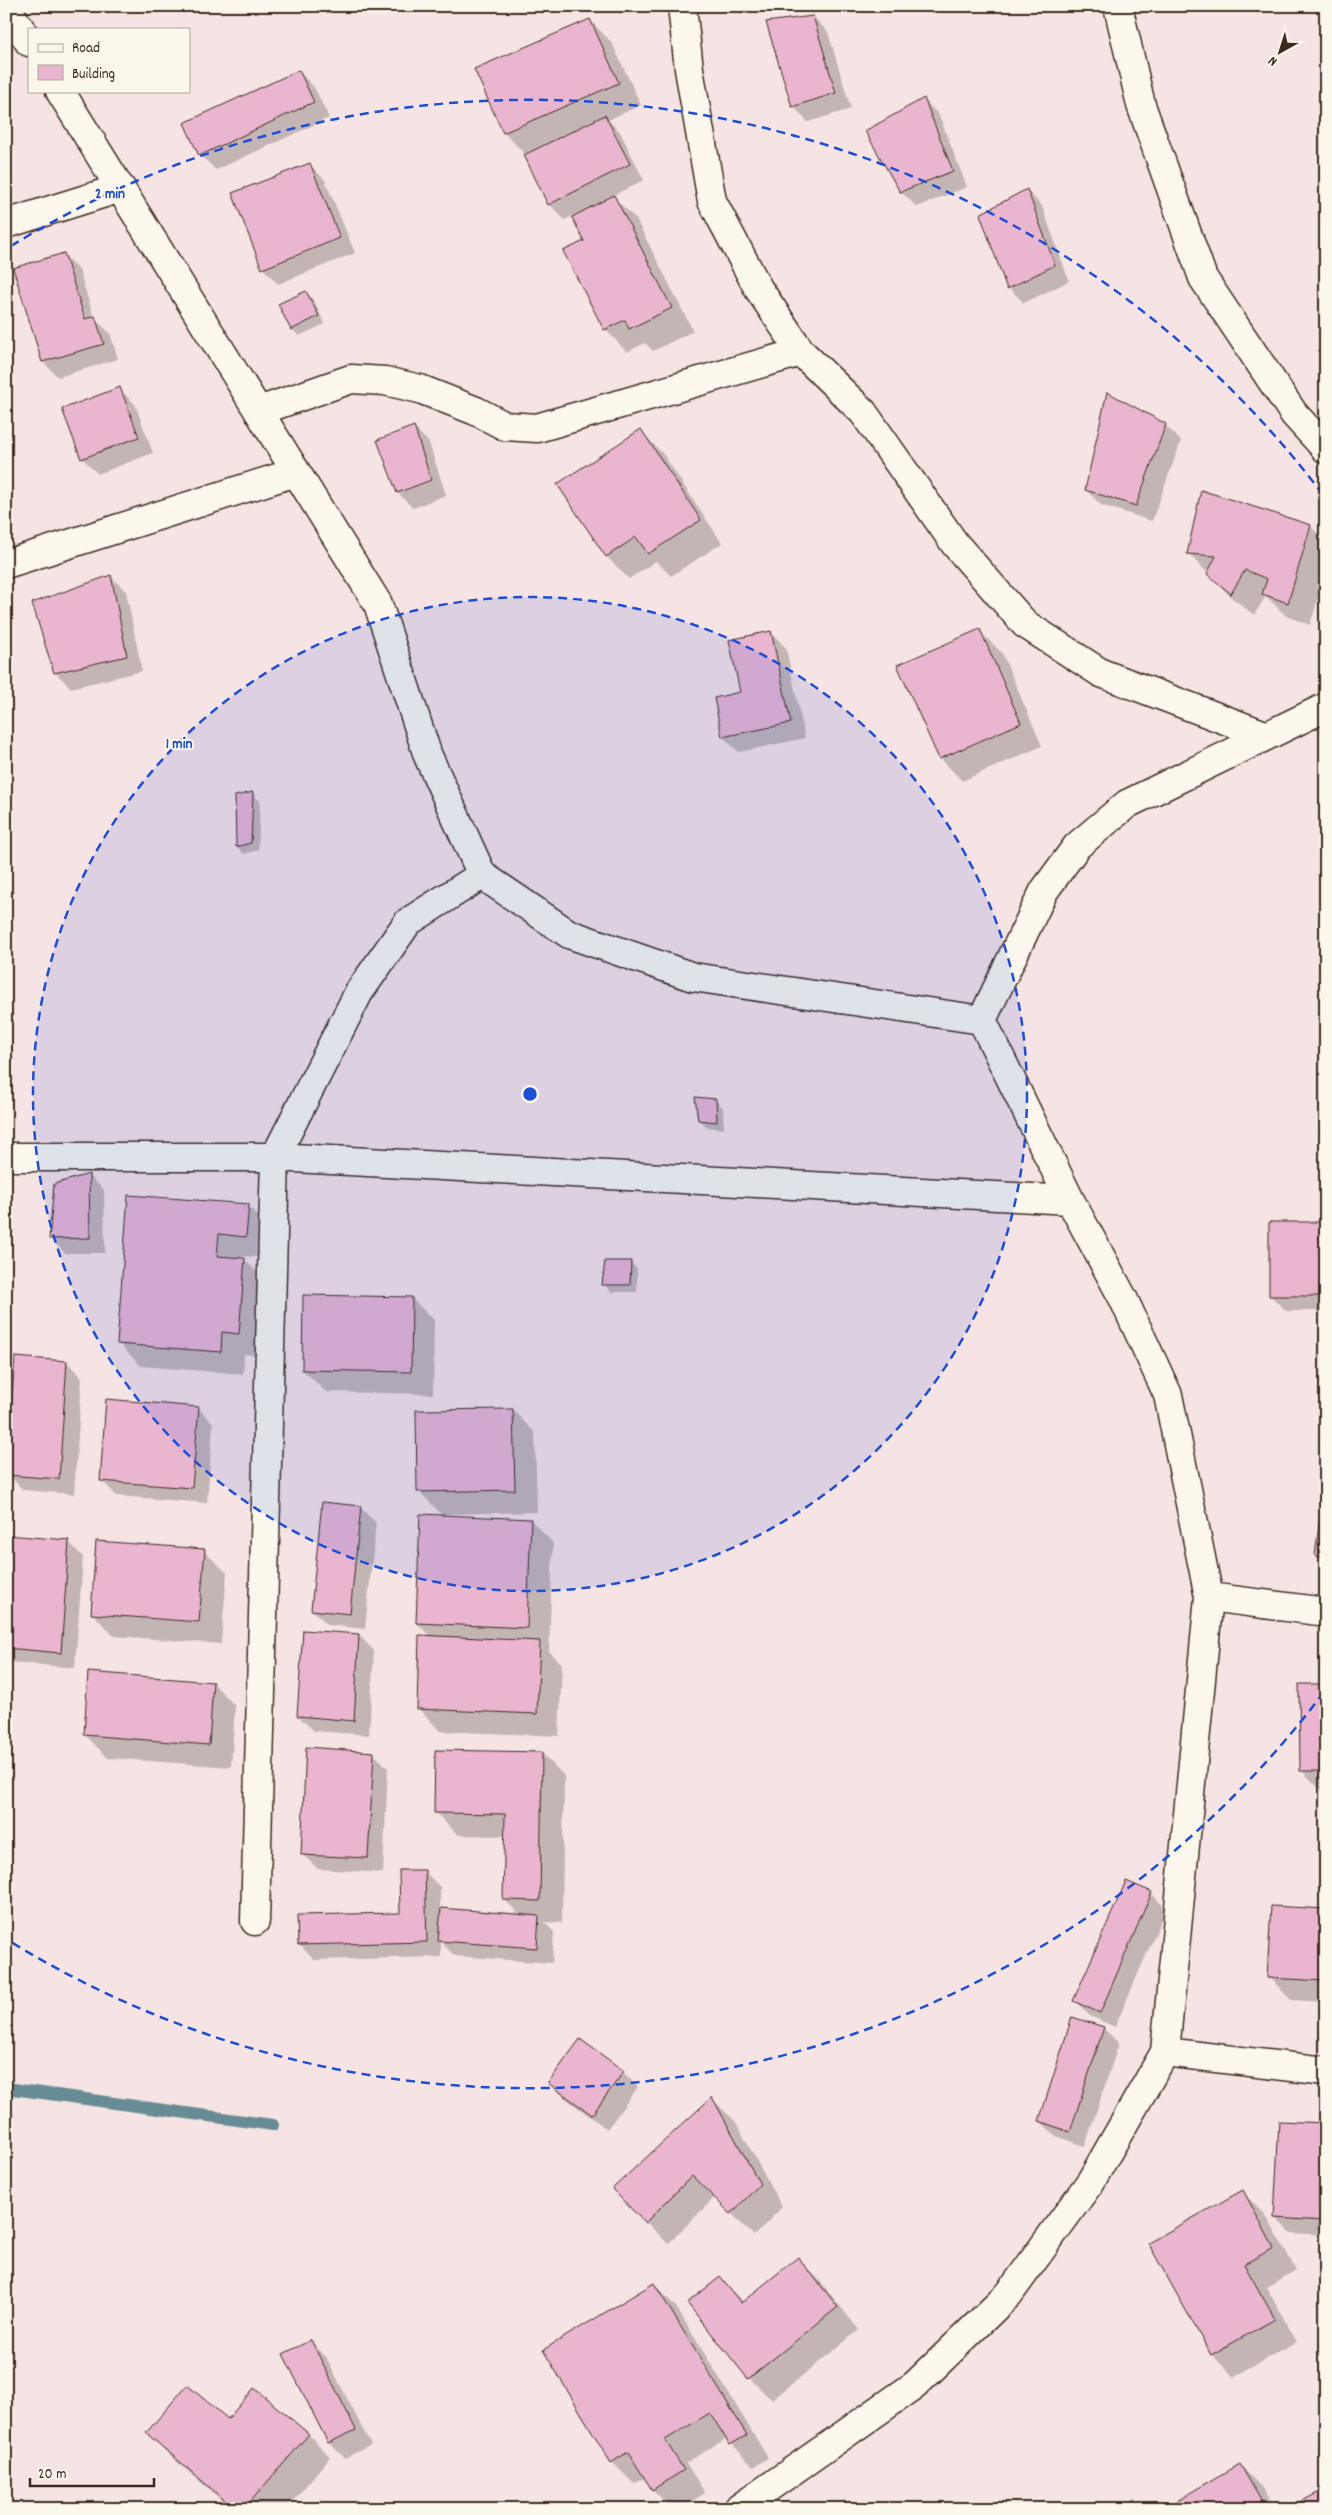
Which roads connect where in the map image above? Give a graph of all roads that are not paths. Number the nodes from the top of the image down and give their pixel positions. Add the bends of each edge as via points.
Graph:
1 (682, 6) edge
2 (1118, 6) edge
3 (6, 7) edge
4 (28, 40) edge
5 (61, 92) edge
6 (121, 188) junction
7 (6, 224) edge
8 (801, 352) junction
9 (259, 411) junction
10 (1326, 449) edge
11 (296, 472) junction
12 (6, 564) edge
13 (1326, 707) edge
14 (1265, 735) junction
15 (482, 875) junction
16 (982, 1020) junction
17 (6, 1157) edge
18 (275, 1157) junction
19 (1070, 1200) junction
20 (1209, 1597) junction
21 (1326, 1612) edge
22 (255, 1920) dead end
23 (1165, 2052) junction
24 (1326, 2071) edge
25 (738, 2509) edge

1 - 8 main road via 689,69 712,201 758,288
2 - 10 main road via 1141,105 1203,278 1294,414
3 - 4 main road
5 - 6 main road
6 - 7 main road
6 - 9 main road
8 - 9 main road via 537,428 505,426 420,389 385,381 351,379
8 - 14 main road via 863,412 955,544 1024,624 1101,674
9 - 11 main road
11 - 12 main road
11 - 15 main road via 378,604 428,756
13 - 14 main road
14 - 16 main road via 1127,804 1077,846 1044,891
15 - 16 main road via 569,934 693,977
15 - 18 main road via 408,922 359,992
16 - 19 main road
17 - 18 main road
18 - 19 main road
18 - 22 main road
19 - 20 main road via 1124,1298 1168,1395
20 - 21 main road
20 - 23 main road
23 - 24 main road
23 - 25 main road via 1090,2181 1009,2294 915,2385

